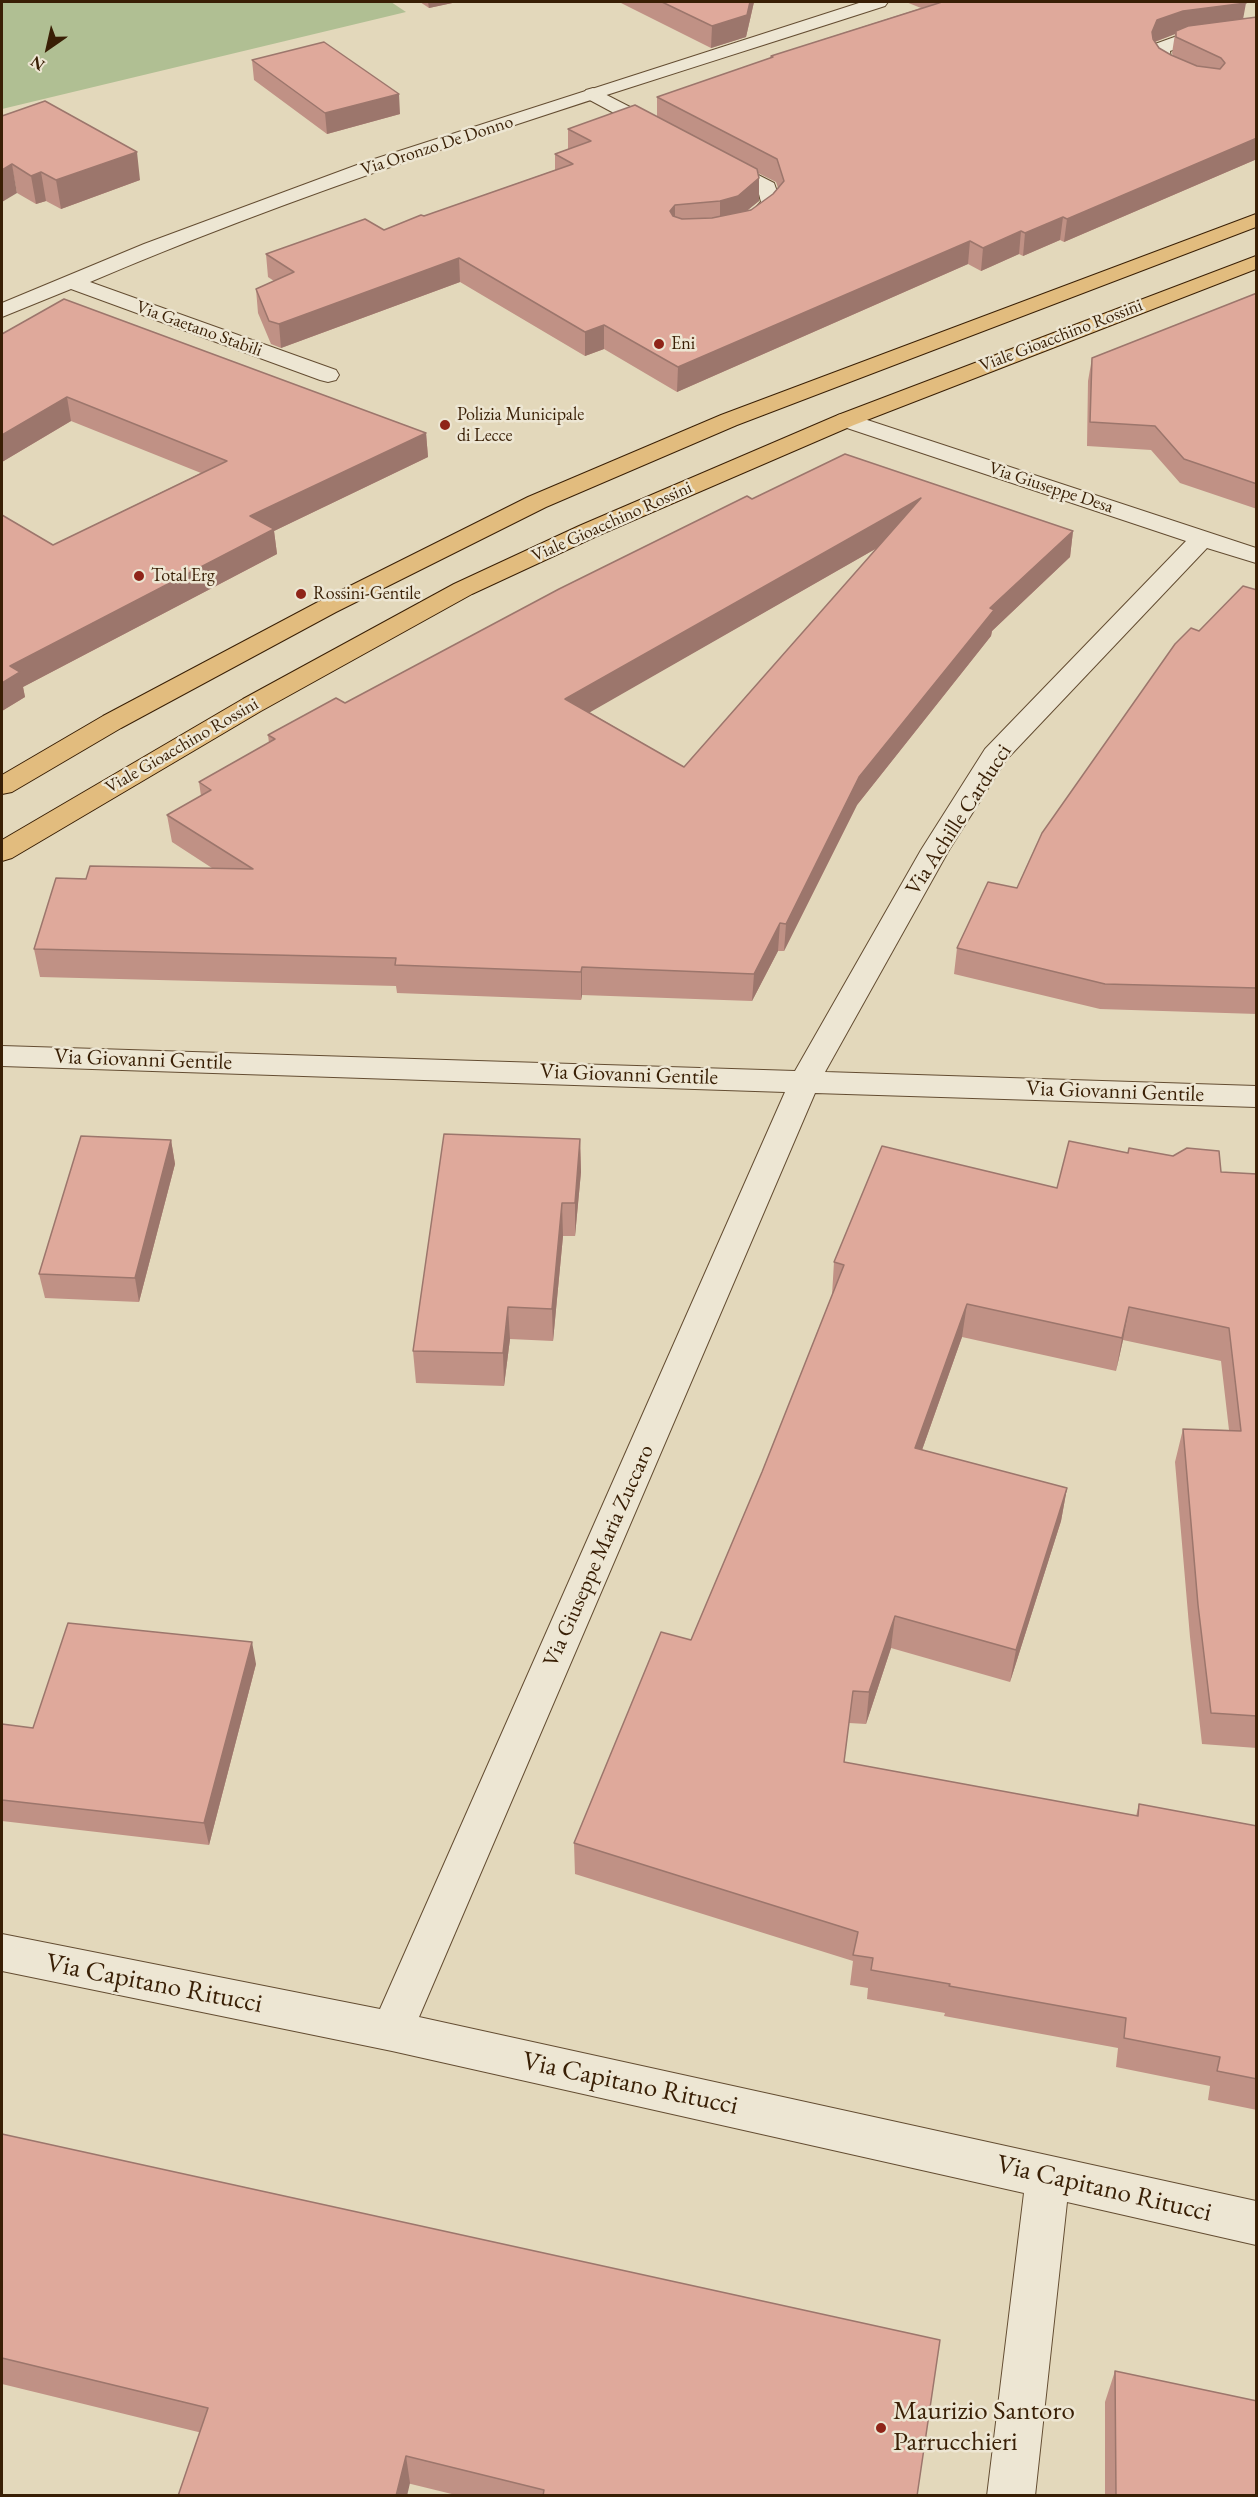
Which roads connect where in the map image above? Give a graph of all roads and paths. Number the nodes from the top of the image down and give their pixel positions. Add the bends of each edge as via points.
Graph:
1 (879, 2) edge
2 (1257, 31) edge
3 (1209, 85) edge
4 (592, 94) junction
5 (672, 137) edge
6 (704, 154) edge
7 (1257, 219) edge
8 (726, 233) edge
9 (1257, 262) edge
10 (71, 282) junction
11 (2, 311) edge
12 (328, 375) dead end
13 (846, 420) junction
14 (1203, 538) junction
15 (1257, 556) edge
16 (2, 786) edge
17 (13, 846) edge
18 (2, 864) edge
19 (2, 1056) edge
20 (805, 1081) junction
21 (1257, 1097) edge
22 (2, 1953) edge
23 (392, 2031) junction
24 (1048, 2176) junction
25 (1257, 2223) edge
26 (1011, 2496) edge

1 - 4 street, Via Oronzo De Donno
2 - 3 street via 1180,40 1162,48 1163,63
4 - 5 street
4 - 10 street, Via Oronzo De Donno via 372,166
6 - 8 street via 767,186 771,203 753,222
7 - 16 main road, Viale Gioacchino Rossini via 729,420 537,502 306,618
9 - 13 main road, Viale Gioacchino Rossini
10 - 11 street, Via Oronzo De Donno
10 - 12 street, Via Gaetano Stabili
13 - 14 street, Via Giuseppe Desa
13 - 17 main road, Viale Gioacchino Rossini via 588,531 463,590 252,705
14 - 15 street, Via Giuseppe Desa
14 - 20 street, Via Achille Carducci via 995,755 935,850
17 - 18 street
19 - 20 street, Via Giovanni Gentile
20 - 21 street, Via Giovanni Gentile
20 - 23 street, Via Giuseppe Maria Zuccaro
22 - 23 street, Via Capitano Ritucci
23 - 24 street, Via Capitano Ritucci
24 - 25 street, Via Capitano Ritucci
24 - 26 street

